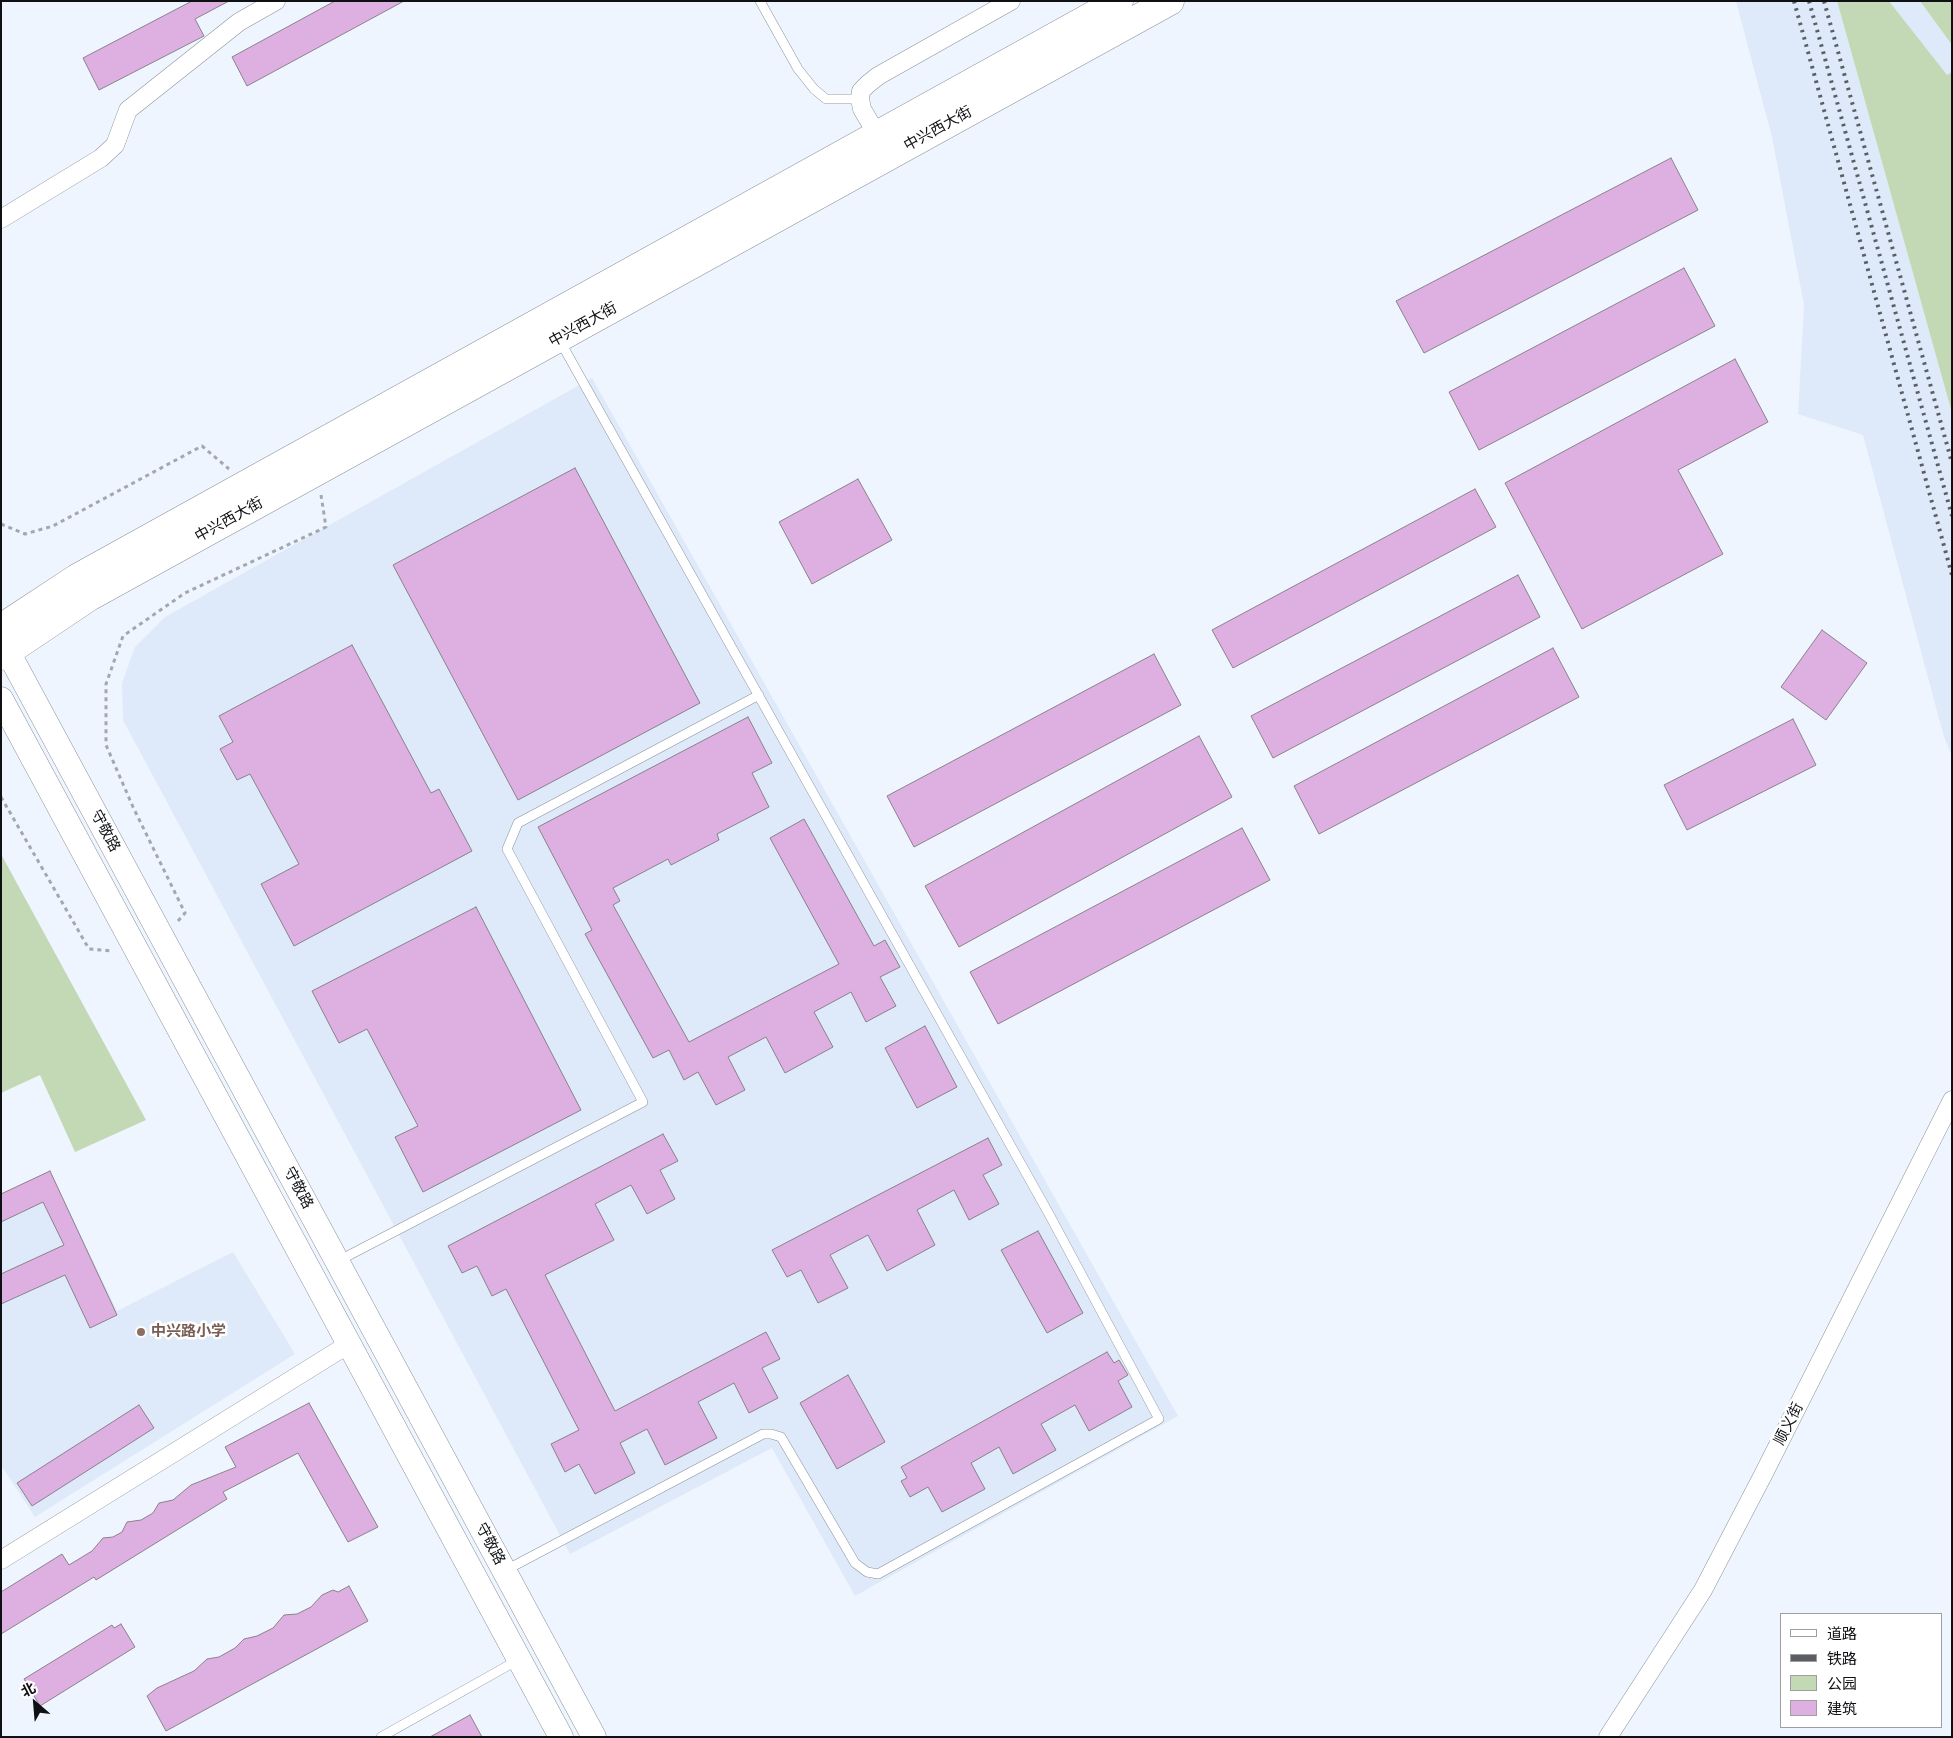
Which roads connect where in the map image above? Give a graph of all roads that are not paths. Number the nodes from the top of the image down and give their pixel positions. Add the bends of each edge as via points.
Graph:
1 (276, 1) edge
2 (760, 1) edge
3 (1011, 1) edge
4 (1119, 1) edge
5 (1170, 1) edge
6 (860, 99) junction
7 (878, 136) junction
8 (1, 219) edge
9 (558, 338) junction
10 (3, 643) edge
11 (758, 696) junction
12 (1, 699) edge
13 (1952, 1100) edge
14 (338, 1261) junction
15 (349, 1344) junction
16 (1, 1560) edge
17 (504, 1571) junction
18 (520, 1660) junction
19 (381, 1737) edge
20 (561, 1737) edge
21 (594, 1737) edge
22 (1608, 1737) edge

1 - 8 street via 239,22 128,110 115,145 101,158
2 - 6 lane via 798,69 814,89 826,99
3 - 6 street via 878,76 861,91
4 - 7 main road, 中兴西大街
5 - 9 main road, 中兴西大街
6 - 7 street via 862,109
7 - 10 main road, 中兴西大街 via 77,578
9 - 10 main road, 中兴西大街
9 - 11 lane
10 - 14 main road, 守敬路
11 - 14 lane via 518,823 507,849 643,1102
11 - 17 lane via 1044,1206 1159,1419 878,1574 867,1572 855,1563 781,1436 771,1434 763,1434
12 - 15 main road, 守敬路
13 - 22 street, 顺义街 via 1702,1590
14 - 17 main road, 守敬路
15 - 16 street
15 - 18 main road, 守敬路
17 - 21 main road, 守敬路
18 - 19 lane
18 - 20 main road, 守敬路

